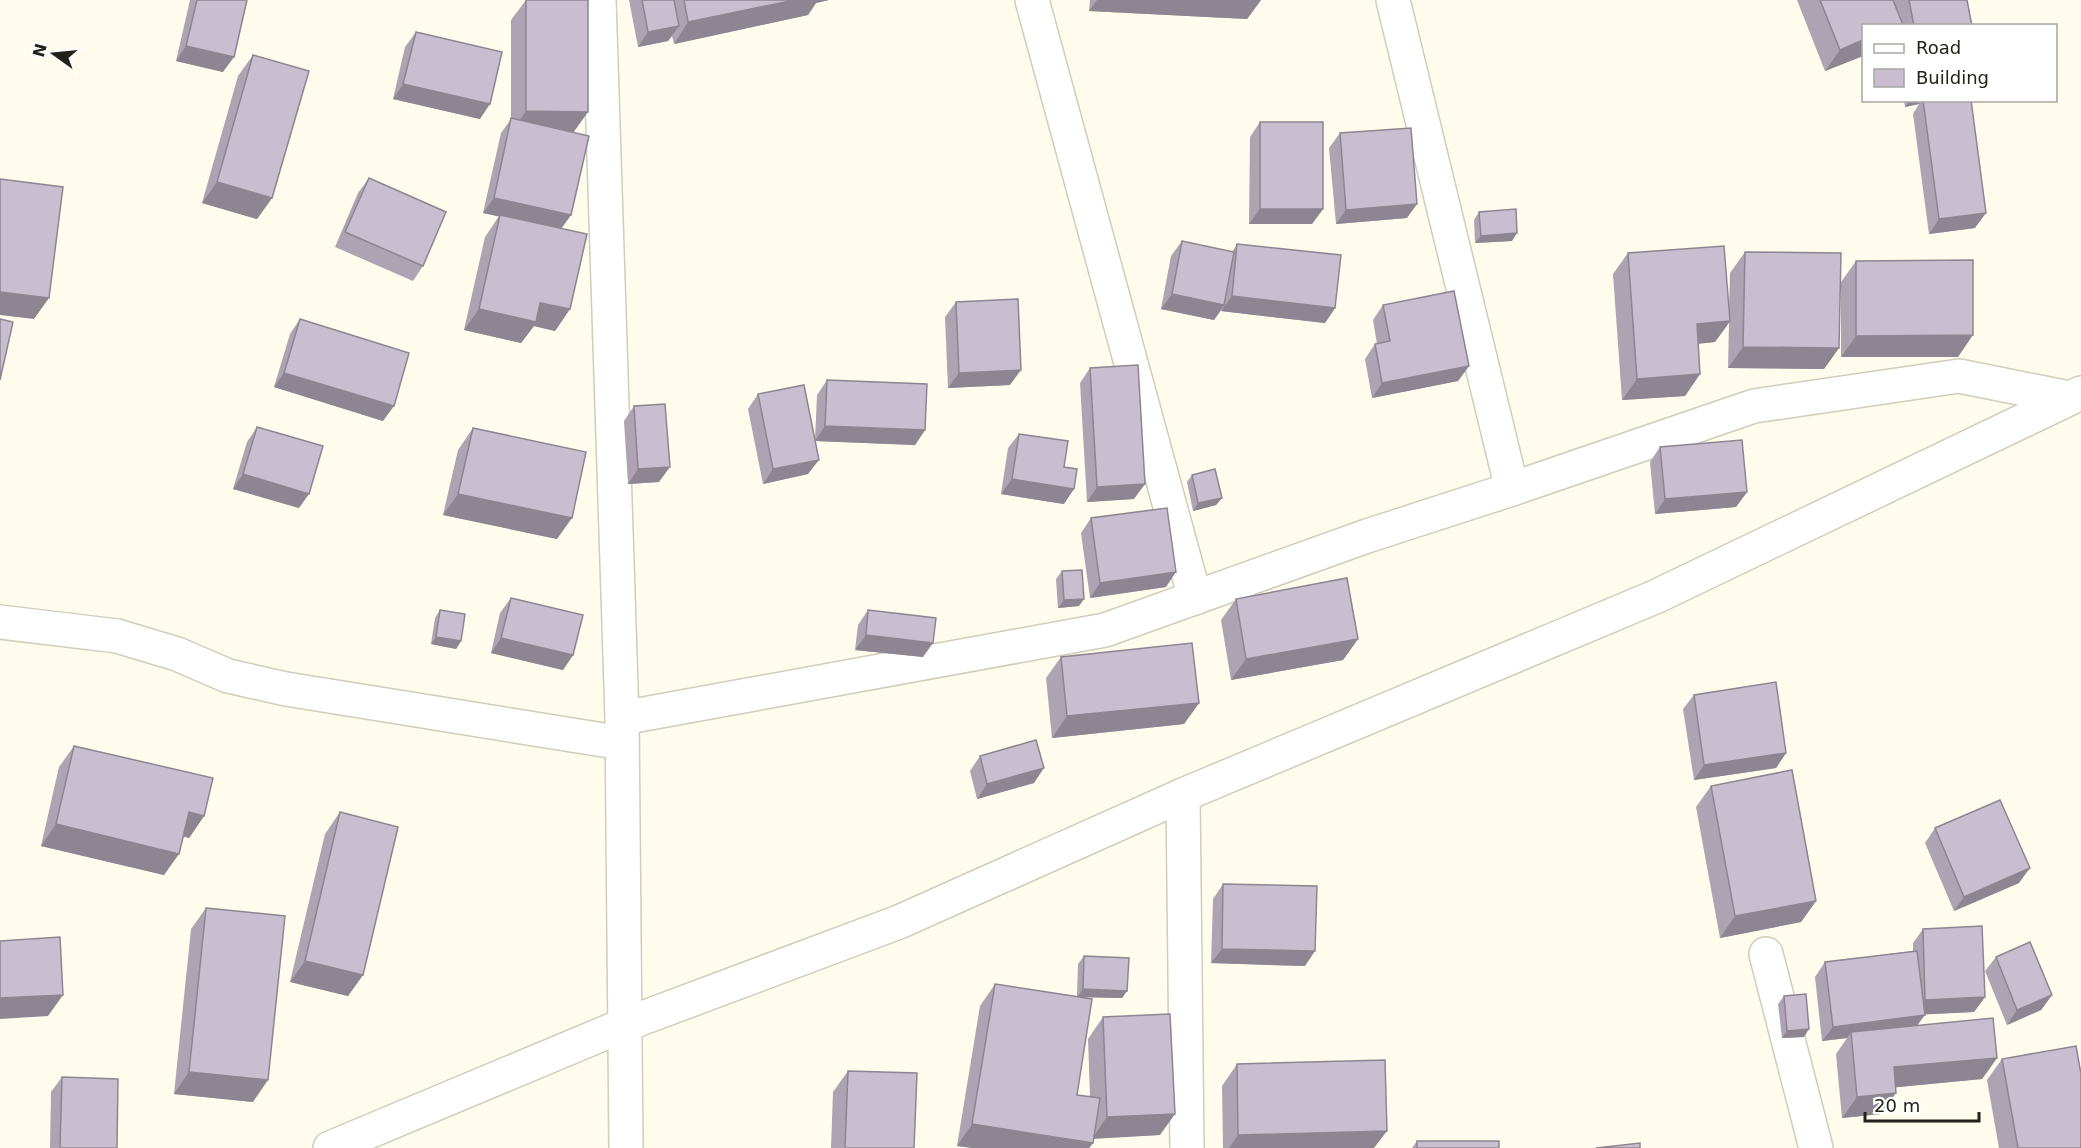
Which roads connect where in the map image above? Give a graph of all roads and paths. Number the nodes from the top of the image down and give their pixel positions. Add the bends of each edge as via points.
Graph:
1 (599, 0) edge
2 (1032, 0) edge
3 (1393, 0) edge
4 (2075, 396) edge
5 (1512, 489) junction
6 (1195, 598) junction
7 (0, 622) edge
8 (622, 731) junction
9 (1183, 795) junction
10 (1766, 954) dead end
11 (624, 1025) junction
12 (330, 1148) edge
13 (626, 1148) edge
14 (1187, 1148) edge
15 (1816, 1148) edge

1 - 8 street
2 - 6 street
3 - 5 street
4 - 5 street via 1959,376 1754,406
4 - 9 street via 1654,597
5 - 6 street
6 - 8 street via 1105,630
7 - 8 street via 117,636 177,654 228,676 286,689
8 - 11 street
9 - 11 street via 899,922
9 - 14 street
10 - 15 street
11 - 12 street
11 - 13 street

